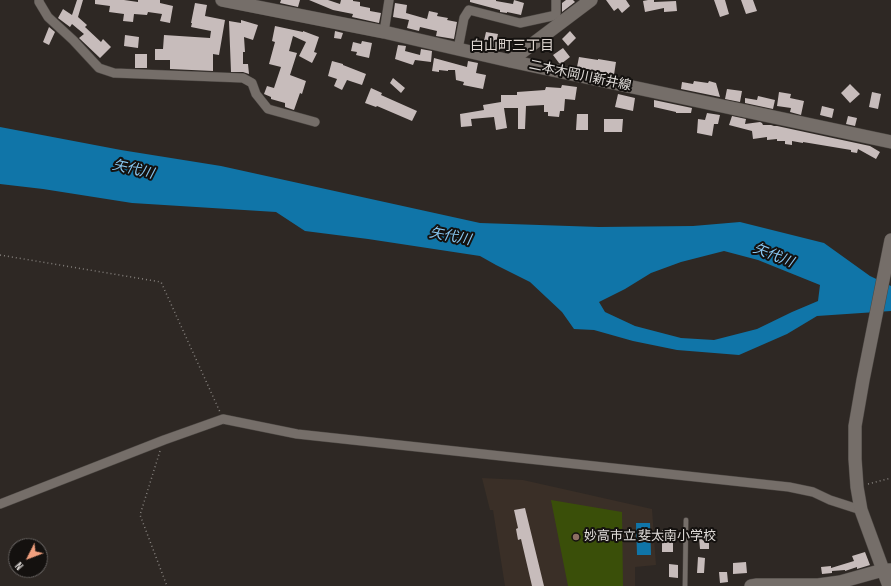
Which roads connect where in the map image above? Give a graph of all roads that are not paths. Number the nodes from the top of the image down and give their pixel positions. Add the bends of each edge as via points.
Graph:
1 (39, 0) edge
2 (222, 0) edge
3 (389, 0) edge
4 (556, 0) edge
5 (591, 0) edge
6 (559, 18) junction
7 (384, 32) junction
8 (458, 49) junction
9 (510, 61) junction
10 (315, 122) dead end
11 (891, 142) edge
12 (891, 240) edge
13 (0, 504) edge
14 (861, 510) junction
15 (686, 520) dead end
16 (887, 570) edge
17 (841, 584) edge
18 (685, 586) edge
19 (751, 586) edge
20 (889, 586) edge

1 - 10 street via 48,17 74,40 99,68 114,73 243,78 252,83 256,94 268,108
2 - 7 main road, 二本木岡川新井線
3 - 7 street
4 - 6 street
5 - 6 main road
6 - 8 street via 552,16 520,23 469,10 464,18
6 - 9 main road
7 - 8 main road, 二本木岡川新井線
8 - 9 main road, 二本木岡川新井線
9 - 11 main road, 二本木岡川新井線
12 - 14 main road via 855,426 855,459
13 - 14 street via 223,419 297,434 789,487 813,492
14 - 16 main road
15 - 18 lane
16 - 17 main road
16 - 20 main road
17 - 19 main road

